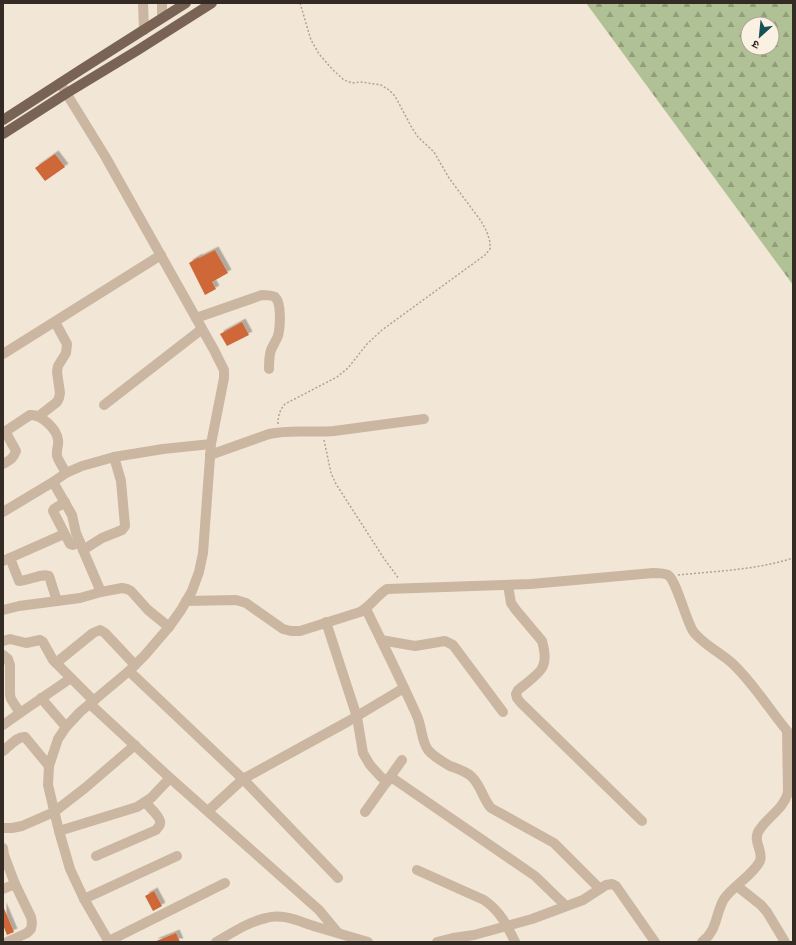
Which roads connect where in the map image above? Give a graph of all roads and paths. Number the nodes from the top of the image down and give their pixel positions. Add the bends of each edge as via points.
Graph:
1 (143, 3) edge
2 (162, 3) edge
3 (186, 3) edge
4 (212, 3) edge
5 (300, 3) edge
6 (162, 18) junction
7 (144, 30) junction
8 (60, 83) junction
9 (66, 93) junction
10 (3, 120) edge
11 (3, 134) edge
12 (161, 255) junction
13 (196, 318) junction
14 (54, 322) junction
15 (202, 329) junction
16 (3, 354) edge
17 (269, 369) dead end
18 (104, 404) dead end
19 (38, 416) junction
20 (424, 419) dead end
21 (4, 432) edge
22 (279, 432) junction
23 (323, 432) junction
24 (211, 450) junction
25 (114, 457) junction
26 (3, 464) edge
27 (66, 473) junction
28 (53, 482) junction
29 (65, 502) junction
30 (3, 512) edge
31 (64, 534) junction
32 (81, 546) junction
33 (793, 558) edge
34 (7, 559) edge
35 (669, 576) junction
36 (508, 585) junction
37 (406, 588) junction
38 (101, 592) junction
39 (56, 601) junction
40 (186, 601) junction
41 (366, 609) junction
42 (3, 610) edge
43 (326, 622) junction
44 (169, 627) junction
45 (381, 640) junction
46 (3, 641) edge
47 (3, 655) edge
48 (56, 663) junction
49 (132, 668) junction
50 (71, 678) junction
51 (404, 688) junction
52 (41, 698) junction
53 (92, 703) junction
54 (20, 712) junction
55 (503, 712) dead end
56 (356, 717) junction
57 (3, 725) edge
58 (66, 727) junction
59 (790, 734) edge
60 (135, 745) junction
61 (3, 751) edge
62 (402, 760) dead end
63 (49, 766) junction
64 (170, 778) junction
65 (243, 779) junction
66 (389, 780) junction
67 (145, 802) junction
68 (208, 811) junction
69 (54, 812) junction
70 (365, 812) dead end
71 (642, 821) dead end
72 (3, 828) edge
73 (59, 832) junction
74 (3, 853) edge
75 (96, 856) dead end
76 (177, 856) dead end
77 (417, 870) dead end
78 (338, 878) dead end
79 (225, 883) dead end
80 (15, 884) junction
81 (737, 886) junction
82 (3, 889) edge
83 (600, 889) junction
84 (84, 899) junction
85 (566, 906) junction
86 (507, 926) junction
87 (338, 933) junction
88 (109, 941) edge
89 (7, 942) edge
90 (216, 942) edge
91 (368, 942) edge
92 (438, 942) edge
93 (515, 942) edge
94 (655, 942) edge
95 (702, 942) edge
96 (785, 942) edge

1 - 7 street
2 - 6 street
3 - 6 main road
4 - 9 main road
5 - 22 path via 311,40 333,70 344,80 381,85 395,96 418,137 434,152 449,178 481,221 490,242 490,249 382,330 337,377 285,404 279,413
6 - 7 main road
7 - 8 main road
8 - 9 street
8 - 10 main road
9 - 11 main road
9 - 12 street
12 - 13 street
12 - 14 street
13 - 15 street
13 - 17 street via 262,295 271,295 278,302 280,326 271,351
14 - 16 street
14 - 19 street via 67,344 66,353 57,372 60,393 57,402
15 - 18 street
15 - 24 street via 224,370
19 - 21 street via 30,415
19 - 27 street via 57,436 57,454
20 - 23 street
21 - 26 street via 16,451 10,460
22 - 23 street
22 - 24 street
23 - 37 path via 331,473 336,484
24 - 25 street via 163,450
24 - 40 street via 203,553 199,572
25 - 27 street
25 - 32 street via 121,481 125,526 122,530
27 - 28 street
28 - 29 street
28 - 30 street
29 - 31 street via 53,511
29 - 32 street via 72,515
31 - 32 street via 70,544
31 - 34 street
32 - 38 street
33 - 35 path via 764,566
34 - 39 street via 19,581 49,576
35 - 36 street via 653,573
35 - 59 street via 694,633 743,675
36 - 37 street
36 - 71 street via 512,603 542,641 543,647 543,667 518,690 517,698
37 - 41 street via 387,589
38 - 39 street
38 - 44 street via 122,588 131,591 148,610
39 - 42 street
40 - 43 street via 236,600 246,603 283,629 291,631 300,631
40 - 44 street
41 - 43 street
41 - 45 street
43 - 56 street
44 - 49 street
45 - 51 street
45 - 55 street via 415,646 445,641 453,645
46 - 48 street via 10,639 26,643 40,640
47 - 54 street via 10,665 11,699
48 - 49 street via 100,630
48 - 50 street
49 - 53 street
49 - 65 street
50 - 52 street
50 - 53 street
51 - 56 street
51 - 83 street via 418,718 425,745 432,755 471,776 491,808 554,843
52 - 54 street
52 - 58 street
53 - 58 street
53 - 60 street
54 - 57 street
56 - 65 street
56 - 66 street via 363,753 380,776
58 - 63 street via 58,739
59 - 81 street via 786,800 759,829 757,841 761,857 754,870
60 - 64 street
60 - 69 street
61 - 63 street via 22,736
62 - 66 street
63 - 69 street via 48,785
64 - 67 street
64 - 68 street
65 - 68 street
65 - 78 street
66 - 70 street
66 - 85 street via 535,876
67 - 73 street
67 - 75 street via 160,819 160,826
68 - 87 street via 319,910
69 - 72 street via 22,826
69 - 73 street
73 - 84 street via 70,869
74 - 80 street
76 - 84 street
77 - 86 street via 484,900 496,909
79 - 88 street
80 - 82 street
80 - 89 street via 32,923 27,933
81 - 95 street via 721,904 711,932
81 - 96 street via 767,912
83 - 85 street via 583,900
83 - 94 street via 606,885 616,886
84 - 88 street
85 - 86 street
86 - 92 street
86 - 93 street
87 - 90 street via 275,916 256,921
87 - 91 street

